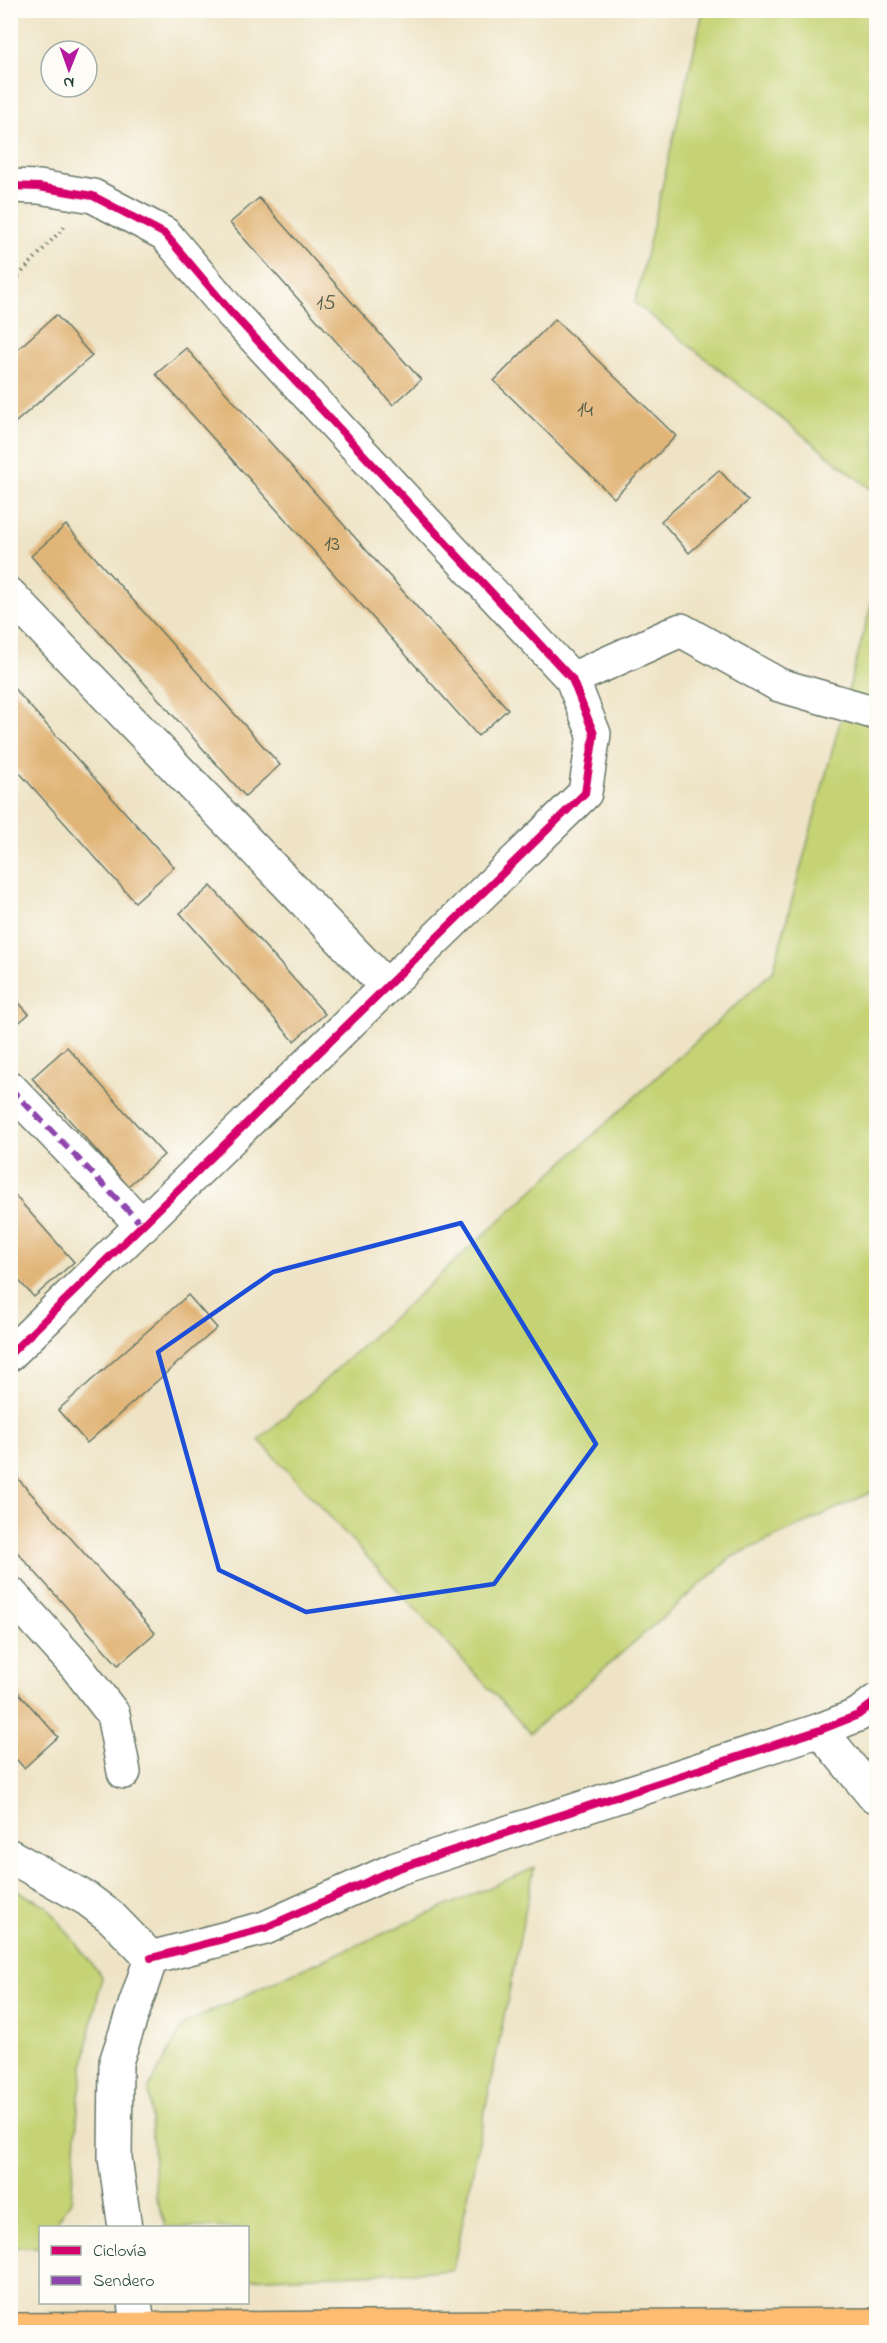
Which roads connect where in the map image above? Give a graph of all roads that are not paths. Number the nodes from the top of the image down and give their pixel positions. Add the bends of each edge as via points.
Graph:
1 (10, 186) edge
2 (10, 595) edge
3 (572, 680) junction
4 (876, 713) edge
5 (386, 986) junction
6 (10, 1088) edge
7 (143, 1226) junction
8 (10, 1354) edge
9 (10, 1593) edge
10 (876, 1701) edge
11 (820, 1730) junction
12 (124, 1772) dead end
13 (876, 1796) edge
14 (10, 1856) edge
15 (151, 1958) junction
16 (125, 2226) edge
17 (138, 2322) edge
18 (876, 2325) edge
19 (10, 2330) edge

1 - 3 street via 93,196 165,234 230,311
2 - 5 street
3 - 4 street via 681,630 779,685
3 - 5 street via 594,734 585,793
5 - 7 street
6 - 7 street
7 - 8 street
9 - 12 street via 113,1714
10 - 11 street via 858,1715
11 - 13 street
11 - 15 street via 396,1869 265,1928
14 - 15 street via 87,1899 111,1917
15 - 16 street via 116,2062 115,2158
17 - 18 main road
17 - 19 main road

